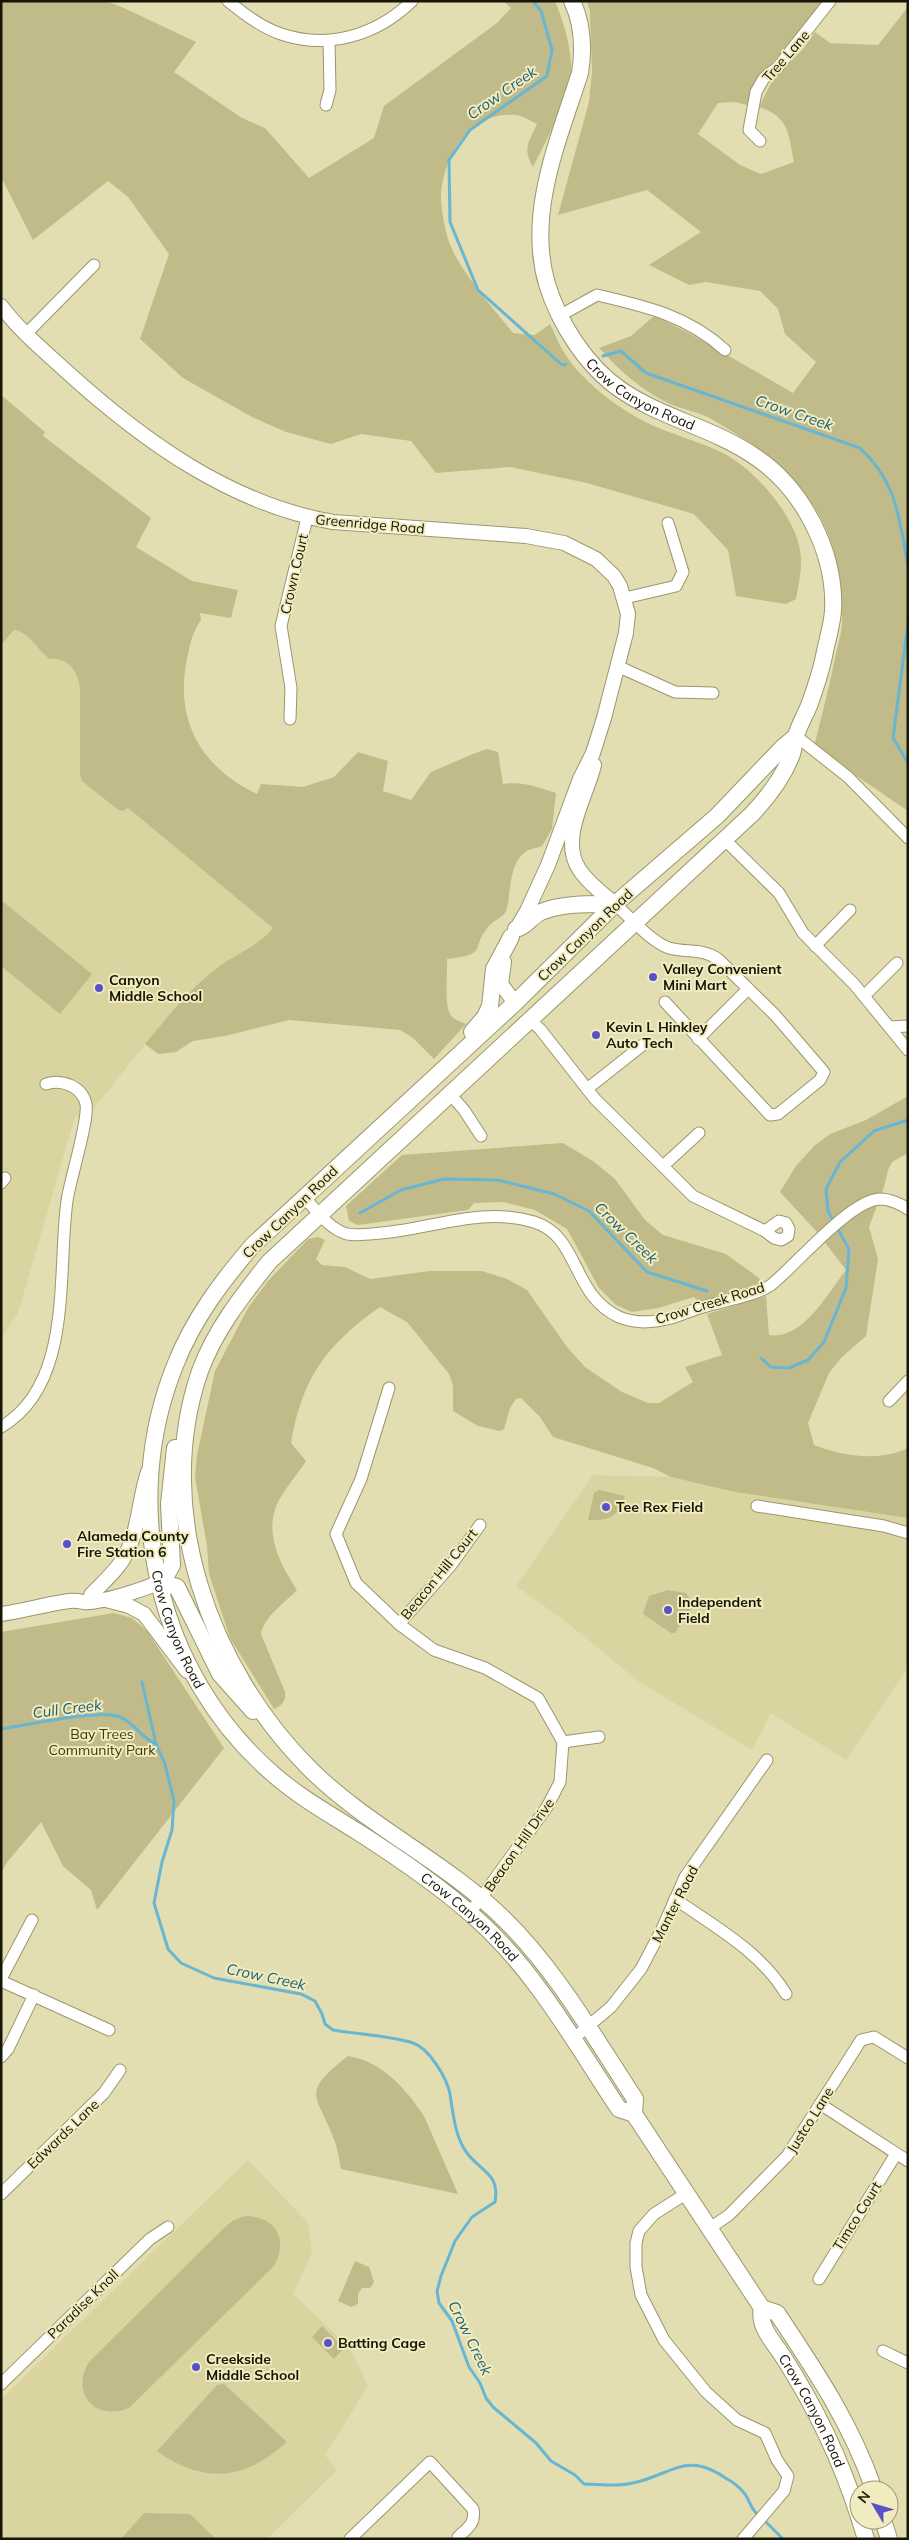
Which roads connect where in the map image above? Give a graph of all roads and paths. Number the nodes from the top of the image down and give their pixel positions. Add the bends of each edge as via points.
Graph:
1 (228, 1) edge
2 (412, 1) edge
3 (572, 1) edge
4 (830, 1) edge
5 (329, 41) junction
6 (326, 105) dead end
7 (760, 141) dead end
8 (94, 265) dead end
9 (1, 306) edge
10 (561, 315) junction
11 (26, 334) junction
12 (725, 350) dead end
13 (307, 518) junction
14 (668, 523) dead end
15 (625, 598) junction
16 (617, 666) junction
17 (713, 693) dead end
18 (290, 719) dead end
19 (796, 736) junction
20 (593, 753) junction
21 (766, 765) junction
22 (908, 838) edge
23 (725, 840) junction
24 (665, 861) junction
25 (615, 904) junction
26 (850, 910) dead end
27 (636, 922) junction
28 (514, 933) junction
29 (814, 946) junction
30 (897, 963) dead end
31 (748, 988) junction
32 (864, 996) junction
33 (665, 1002) dead end
34 (515, 1004) junction
35 (530, 1020) junction
36 (908, 1026) edge
37 (890, 1027) junction
38 (698, 1039) junction
39 (644, 1044) dead end
40 (908, 1050) edge
41 (448, 1064) junction
42 (46, 1084) dead end
43 (587, 1089) junction
44 (450, 1094) junction
45 (699, 1132) dead end
46 (482, 1136) dead end
47 (663, 1166) junction
48 (304, 1197) junction
49 (908, 1209) edge
50 (320, 1214) junction
51 (765, 1231) dead end
52 (908, 1381) edge
53 (389, 1388) dead end
54 (889, 1401) dead end
55 (191, 1405) junction
56 (1, 1427) edge
57 (151, 1464) junction
58 (757, 1506) dead end
59 (480, 1525) dead end
60 (908, 1533) edge
61 (158, 1582) junction
62 (91, 1598) junction
63 (1, 1614) edge
64 (399, 1624) junction
65 (206, 1696) junction
66 (275, 1732) junction
67 (599, 1737) dead end
68 (563, 1742) junction
69 (767, 1760) dead end
70 (482, 1898) junction
71 (675, 1899) junction
72 (470, 1913) junction
73 (32, 1920) dead end
74 (1, 1980) edge
75 (34, 1994) junction
76 (786, 1994) dead end
77 (588, 2028) junction
78 (109, 2030) dead end
79 (573, 2039) junction
80 (1, 2057) edge
81 (908, 2058) edge
82 (120, 2070) dead end
83 (820, 2104) junction
84 (634, 2114) junction
85 (896, 2154) junction
86 (908, 2161) edge
87 (687, 2193) junction
88 (1, 2194) edge
89 (168, 2227) dead end
90 (710, 2228) junction
91 (819, 2279) dead end
92 (762, 2308) junction
93 (883, 2351) dead end
94 (908, 2363) edge
95 (1, 2384) edge
96 (870, 2480) edge
97 (849, 2487) edge
98 (746, 2535) edge
99 (458, 2537) dead end
100 (350, 2539) edge

1 - 5 street via 280,34
2 - 5 street via 375,28
3 - 10 main road, Crow Canyon Road via 580,24 583,55 546,184 540,229 541,255 548,285
4 - 7 street, Tree Lane via 778,67 764,78 756,92 749,130
5 - 6 street via 330,90
8 - 11 street
9 - 11 street, Greenridge Road
10 - 12 street via 597,295 656,309 707,333
10 - 19 main road, Crow Canyon Road via 592,365 618,388 643,404 754,455 784,482 818,531 831,577 833,612 822,669
11 - 13 street, Greenridge Road via 129,426 156,444 260,502
13 - 15 street, Greenridge Road via 364,526 526,536 564,543 589,554 606,567
13 - 18 street, Crown Court via 281,626 291,688
14 - 15 street via 683,572 681,580 676,586
15 - 16 street, Greenridge Road via 628,614 626,634
16 - 17 street via 675,692
16 - 20 street, Greenridge Road
19 - 21 main road, Crow Canyon Road
19 - 22 street via 848,777
19 - 23 main road, Crow Canyon Road via 793,752 771,794
20 - 25 street, Greenridge Road via 594,766 573,832 572,847 579,870
20 - 28 street, Greenridge Road via 580,778 538,889
21 - 23 main road via 758,781 725,822
21 - 24 main road, Crow Canyon Road via 716,816
23 - 24 main road via 712,838 701,842 680,859
23 - 27 main road, Crow Canyon Road
23 - 29 street via 779,893
24 - 25 main road, Crow Canyon Road
25 - 27 street
25 - 28 main road via 547,910
25 - 34 main road, Crow Canyon Road
26 - 29 street
27 - 31 street via 660,944 710,954
27 - 35 main road, Crow Canyon Road
28 - 34 street, Greenridge Road via 501,984
28 - 41 main road via 494,969 490,1006 485,1017
29 - 32 street
30 - 32 street
31 - 38 street
31 - 38 street via 824,1072 820,1080 778,1114 770,1115
32 - 37 street
33 - 38 street
34 - 35 main road
34 - 41 main road, Crow Canyon Road
35 - 43 street
35 - 44 main road, Crow Canyon Road
36 - 37 street
37 - 40 street
39 - 43 street
41 - 48 main road, Crow Canyon Road
42 - 56 street via 62,1082 79,1092 86,1104 85,1121 67,1200 60,1303 49,1363 25,1407
43 - 47 street
44 - 46 street
44 - 50 main road, Crow Canyon Road
45 - 47 street
47 - 51 street via 693,1196
48 - 50 street, Crow Creek Road
48 - 57 main road, Crow Canyon Road via 253,1245 206,1304 169,1380
49 - 50 street, Crow Creek Road via 902,1204 880,1199 866,1203 818,1241 770,1286 649,1323 624,1319 598,1304 588,1293 556,1234 533,1222 486,1216 388,1232 347,1234
50 - 55 main road, Crow Canyon Road via 269,1262 235,1306 208,1353
52 - 54 street
53 - 64 street via 361,1479 336,1534 356,1583
55 - 61 main road via 180,1426 172,1462 169,1504 172,1566
55 - 66 main road, Crow Canyon Road via 183,1477 194,1565 205,1602 228,1657
57 - 61 main road, Crow Canyon Road via 149,1519
57 - 62 street via 126,1555
58 - 60 street
59 - 64 street, Beacon Hill Court via 451,1565
61 - 62 street via 145,1580
61 - 65 main road, Crow Canyon Road via 177,1642
61 - 66 main road via 176,1587 220,1674
62 - 63 street
62 - 65 street via 129,1606 144,1614
64 - 68 street via 434,1650 485,1668 538,1698
65 - 72 main road, Crow Canyon Road via 271,1773 309,1803 424,1877
66 - 70 main road, Crow Canyon Road via 335,1792
67 - 68 street
68 - 70 street, Beacon Hill Drive via 560,1782
69 - 71 street, Manter Road via 685,1877
70 - 72 street, Beacon Hill Drive
70 - 77 main road, Crow Canyon Road via 539,1958
71 - 76 street via 745,1948 777,1979
71 - 77 street, Manter Road via 641,1969 611,2007
72 - 79 main road, Crow Canyon Road via 523,1967
73 - 74 street
74 - 75 street
75 - 78 street
75 - 80 street via 8,2050
77 - 79 street, Manter Road
77 - 84 main road, Crow Canyon Road via 635,2099
79 - 84 main road, Crow Canyon Road via 619,2109
81 - 83 street, Justco Lane via 878,2039 864,2038
82 - 88 street, Edwards Lane via 104,2093
83 - 85 street
83 - 90 street, Justco Lane via 783,2160 729,2215
84 - 87 main road, Crow Canyon Road
85 - 86 street
85 - 91 street, Timco Court
87 - 90 main road, Crow Canyon Road
87 - 98 street via 654,2214 639,2231 636,2267 641,2295 664,2340 706,2392 737,2420 765,2433 788,2476 779,2496
89 - 95 street, Paradise Knoll via 150,2239
90 - 92 main road, Crow Canyon Road
92 - 96 main road, Crow Canyon Road via 777,2313 833,2400 853,2437
92 - 97 main road, Crow Canyon Road via 761,2323 795,2374 821,2422
93 - 94 street
99 - 100 street via 472,2524 475,2517 473,2509 430,2462

